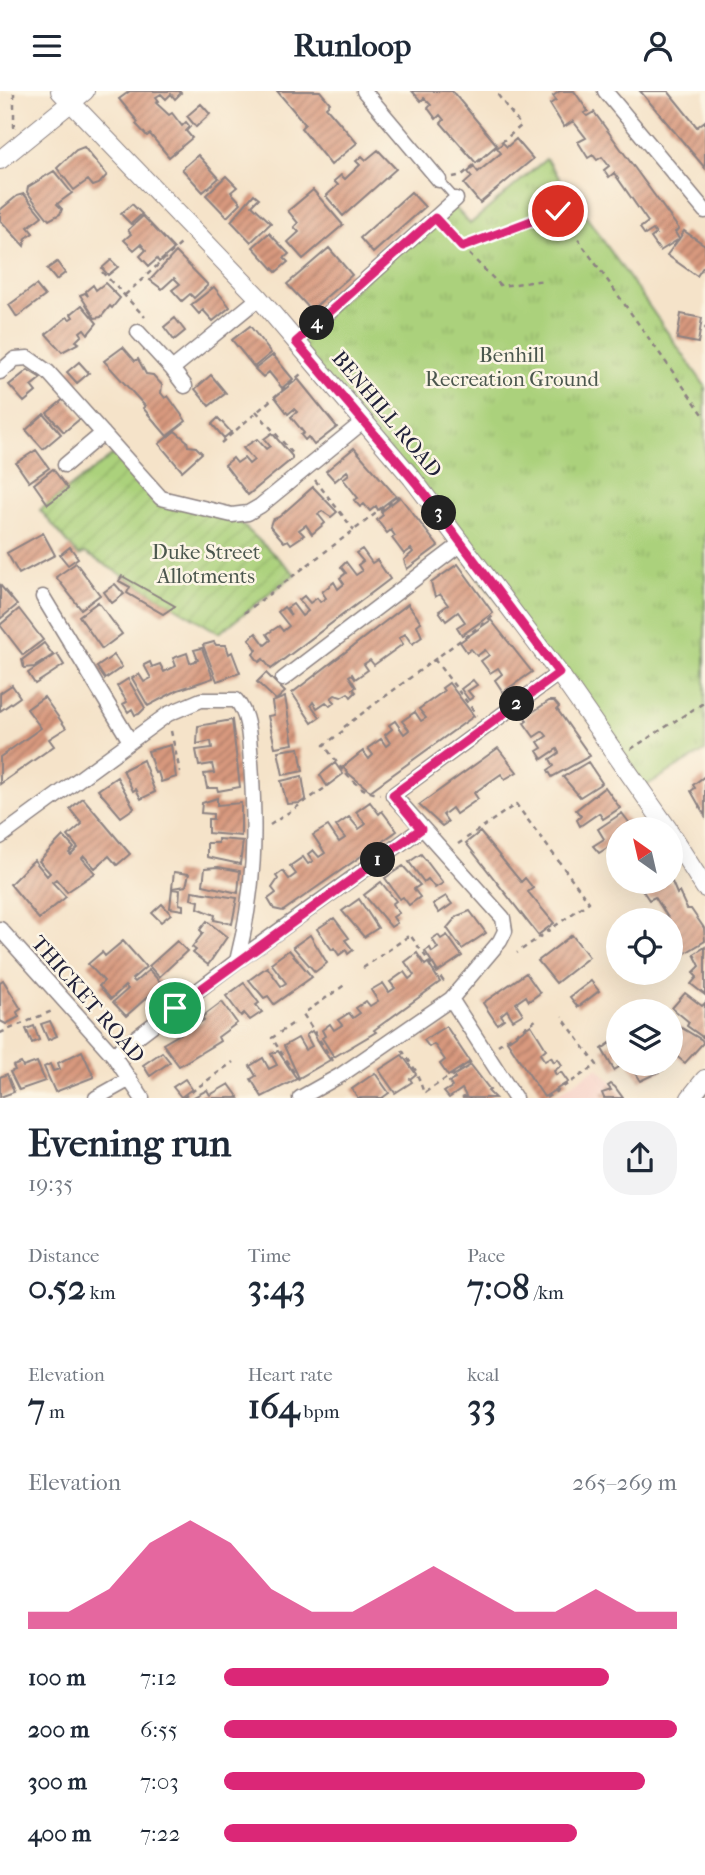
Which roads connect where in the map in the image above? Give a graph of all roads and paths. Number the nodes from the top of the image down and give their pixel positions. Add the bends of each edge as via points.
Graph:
1 (14, 91) edge
2 (365, 91) edge
3 (495, 91) edge
4 (605, 91) edge
5 (72, 95) edge
6 (7, 154) edge
7 (439, 180) junction
8 (456, 199) joint
9 (705, 211) edge
10 (435, 218) junction
11 (195, 231) junction
12 (462, 247) junction
13 (102, 272) dead end
14 (545, 280) dead end
15 (125, 295) junction
16 (259, 298) junction
17 (144, 326) joint
18 (296, 342) junction
19 (315, 363) junction
20 (172, 369) junction
21 (0, 372) edge
22 (186, 386) dead end
23 (705, 417) edge
24 (364, 421) junction
25 (103, 433) junction
26 (221, 443) dead end
27 (65, 465) dead end
28 (416, 483) junction
29 (462, 543) junction
30 (43, 597) dead end
31 (508, 605) junction
32 (244, 613) dead end
33 (434, 659) junction
34 (559, 673) junction
35 (283, 679) dead end
36 (705, 702) edge
37 (168, 714) junction
38 (486, 727) junction
39 (130, 741) junction
40 (619, 757) junction
41 (180, 772) dead end
42 (325, 789) dead end
43 (393, 795) junction
44 (660, 817) edge
45 (421, 829) junction
46 (256, 834) junction
47 (0, 837) edge
48 (683, 853) edge
49 (444, 854) junction
50 (705, 888) edge
51 (0, 929) edge
52 (517, 953) dead end
53 (237, 961) junction
54 (363, 968) dead end
55 (346, 984) dead end
56 (453, 997) junction
57 (70, 1004) junction
58 (562, 1017) dead end
59 (536, 1020) dead end
60 (292, 1024) dead end
61 (0, 1033) edge
62 (394, 1039) junction
63 (486, 1053) junction
64 (113, 1055) junction
65 (233, 1062) dead end
66 (342, 1074) junction
67 (130, 1079) junction
68 (705, 1079) edge
69 (424, 1093) junction
70 (304, 1096) edge
71 (96, 1098) edge
72 (142, 1098) edge
73 (183, 1098) edge
74 (428, 1098) edge
75 (515, 1098) edge
76 (546, 1098) edge
77 (690, 1098) edge

1 - 6 path
2 - 7 street
3 - 7 path via 521,126 462,175
4 - 9 street
5 - 6 street
5 - 11 street, BENHILL ROAD
7 - 8 lane
8 - 10 street
10 - 12 path
10 - 18 street
11 - 15 path
11 - 16 street, BENHILL ROAD
12 - 14 path via 501,286
12 - 23 path via 558,211
13 - 15 path
15 - 17 path
16 - 18 street, BENHILL ROAD
16 - 20 street
17 - 20 street
18 - 19 street, BENHILL ROAD
19 - 24 street, BENHILL ROAD
19 - 26 path
20 - 22 street
21 - 25 street via 15,359 28,358 48,372
24 - 25 street via 260,506 232,515 161,498
24 - 28 street, BENHILL ROAD
25 - 27 street
28 - 29 street, BENHILL ROAD
28 - 32 path
29 - 31 street, BENHILL ROAD
29 - 35 street
30 - 39 street
31 - 33 path
31 - 34 street, BENHILL ROAD
33 - 38 path
33 - 43 path via 324,745 346,774 371,794
34 - 38 street
34 - 40 street, BENHILL ROAD
36 - 40 path
37 - 39 street
37 - 41 path
37 - 46 street via 201,700 236,700 243,708
38 - 43 street
39 - 47 street
40 - 44 street, BENHILL ROAD
42 - 46 path
43 - 45 street
45 - 49 street
45 - 53 street
46 - 53 street via 248,916
48 - 50 street, BENHILL ROAD
49 - 52 path via 516,804 589,902
49 - 56 street via 502,918 505,931
51 - 57 street, THICKET ROAD
53 - 64 street
54 - 56 path via 411,935
55 - 66 path via 303,1014
56 - 62 street
56 - 63 street
57 - 61 path
57 - 64 street, THICKET ROAD
58 - 76 path via 597,1065
59 - 63 path
60 - 70 path via 272,1038
62 - 66 street
62 - 69 path via 416,1071
63 - 69 path
63 - 75 street
64 - 67 street, THICKET ROAD
65 - 73 path
66 - 70 street
67 - 71 street
67 - 72 street, THICKET ROAD
68 - 77 street
69 - 74 path

